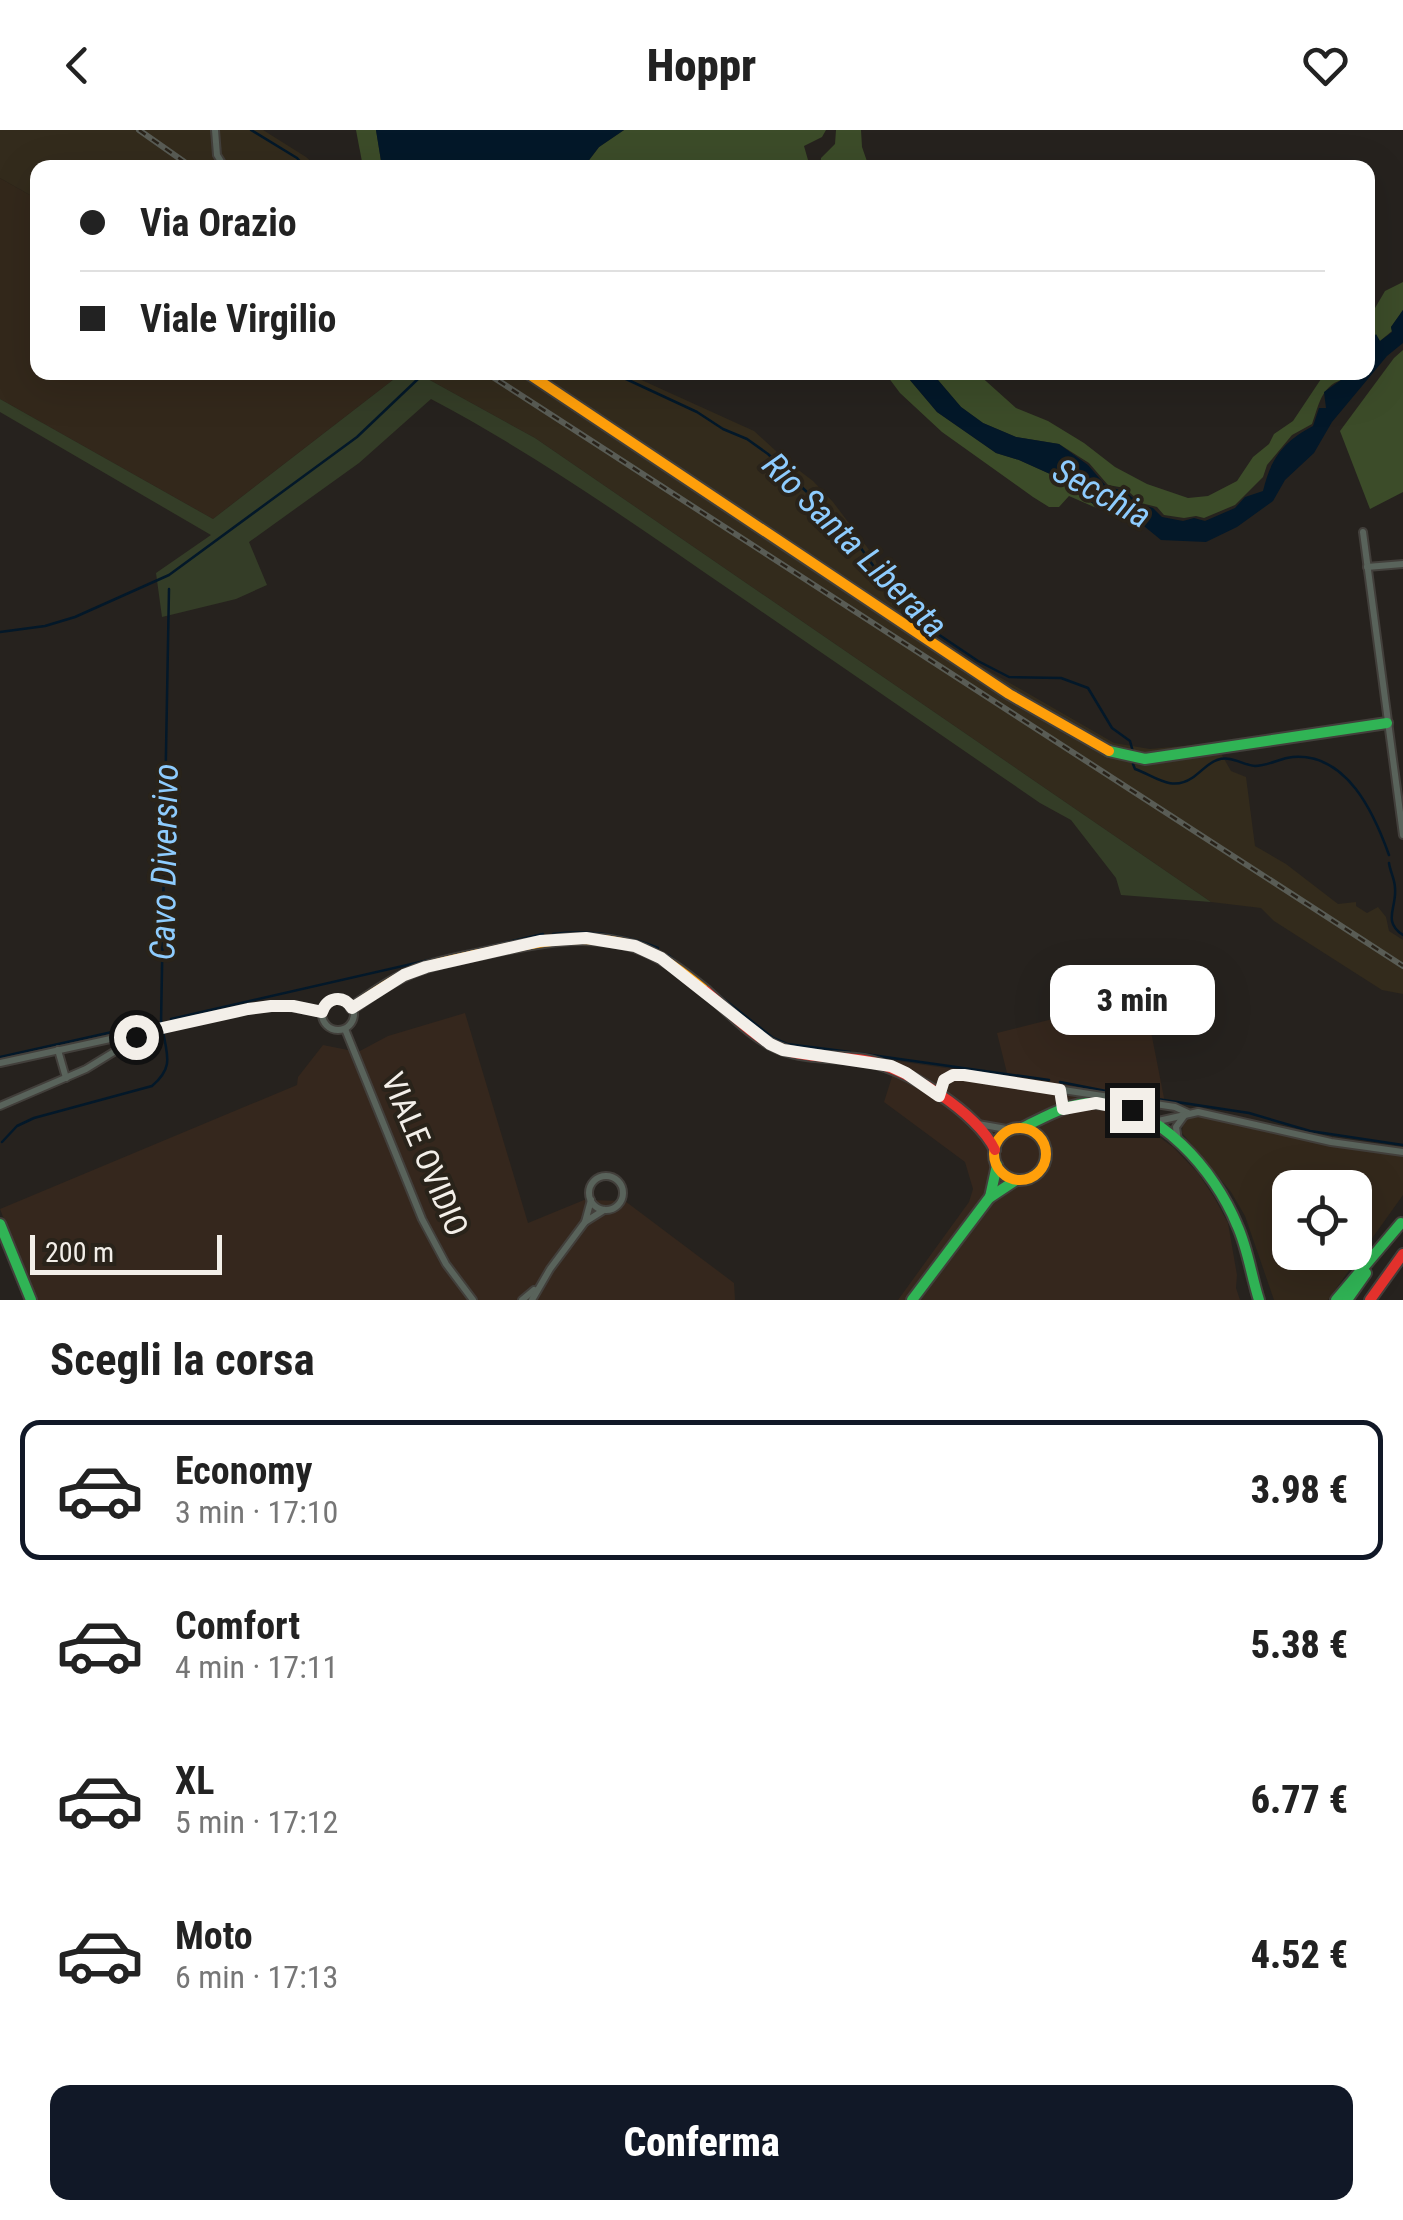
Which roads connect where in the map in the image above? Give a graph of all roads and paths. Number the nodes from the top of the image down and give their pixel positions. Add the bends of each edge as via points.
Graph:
1 (215, 130) edge
2 (221, 160) edge
3 (538, 380) edge
4 (1363, 532) dead end
5 (1403, 564) edge
6 (1367, 567) junction
7 (1387, 723) junction
8 (1403, 835) edge
9 (352, 1008) junction
10 (322, 1012) junction
11 (344, 1029) junction
12 (152, 1030) junction
13 (58, 1050) junction
14 (0, 1063) edge
15 (66, 1078) junction
16 (1060, 1090) junction
17 (939, 1096) junction
18 (0, 1106) edge
19 (1059, 1111) junction
20 (1188, 1113) junction
21 (1152, 1122) junction
22 (978, 1124) junction
23 (1017, 1129) junction
24 (1180, 1146) junction
25 (1045, 1147) junction
26 (995, 1150) junction
27 (1403, 1152) edge
28 (997, 1166) junction
29 (1016, 1180) junction
30 (989, 1198) junction
31 (591, 1199) junction
32 (604, 1210) junction
33 (585, 1222) junction
34 (1402, 1222) edge
35 (0, 1224) edge
36 (1403, 1254) edge
37 (542, 1282) junction
38 (474, 1298) edge
39 (31, 1300) edge
40 (522, 1300) edge
41 (532, 1300) edge
42 (912, 1300) edge
43 (1259, 1300) edge
44 (1336, 1300) edge
45 (1347, 1300) edge
46 (1370, 1300) edge

1 - 2 street
3 - 7 main road via 1009,694 1115,754 1145,759
4 - 6 street
5 - 6 street
6 - 7 street
7 - 8 street
9 - 10 street via 335,998
9 - 11 street
9 - 17 main road via 426,967 550,939 604,940 661,958 776,1046 891,1066
10 - 11 street via 326,1026
10 - 12 street via 271,1006
11 - 38 street, VIALE OVIDIO via 422,1220
12 - 13 street
12 - 15 street
13 - 14 street
13 - 15 street
15 - 18 street
16 - 17 street via 953,1075 942,1082
16 - 19 street
16 - 20 street
17 - 22 main road
19 - 21 main road via 1111,1104
19 - 23 main road
19 - 25 main road via 1047,1127
20 - 21 street
20 - 24 street via 1176,1128
20 - 27 street
21 - 24 main road
22 - 23 street
22 - 26 main road
23 - 25 main road via 1039,1136
23 - 26 main road via 1002,1136
24 - 43 main road via 1228,1206
25 - 29 main road via 1038,1173
26 - 28 main road
28 - 29 main road
28 - 30 main road
29 - 30 main road
30 - 42 main road
31 - 32 street
31 - 32 street via 596,1180 616,1180 622,1198
31 - 33 street
32 - 33 street
33 - 37 street
34 - 44 main road
34 - 45 main road
35 - 39 main road
36 - 46 main road
37 - 40 street
37 - 41 street

